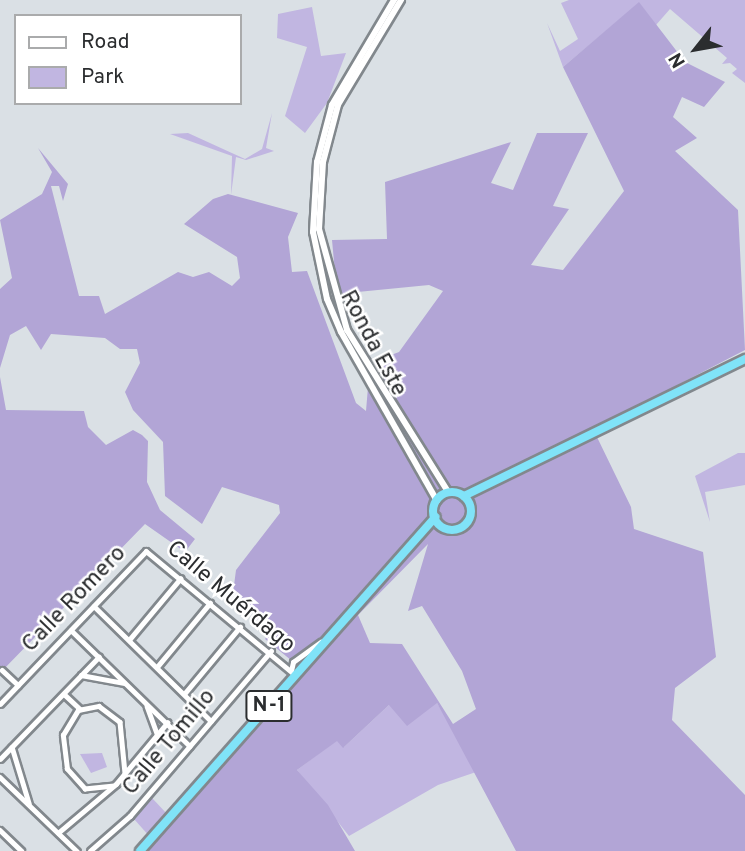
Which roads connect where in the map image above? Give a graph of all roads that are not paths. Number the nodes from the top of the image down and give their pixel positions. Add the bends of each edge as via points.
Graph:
1 (394, 0) edge
2 (401, 0) edge
3 (745, 359) edge
4 (481, 491) junction
5 (449, 493) junction
6 (464, 496) junction
7 (437, 501) junction
8 (471, 508) junction
9 (435, 517) junction
10 (443, 527) junction
11 (425, 534) junction
12 (146, 551) joint
13 (180, 579) junction
14 (210, 603) junction
15 (94, 606) junction
16 (240, 627) junction
17 (71, 630) junction
18 (129, 640) junction
19 (271, 651) junction
20 (99, 657) junction
21 (157, 667) junction
22 (2, 670) dead end
23 (293, 674) junction
24 (81, 675) junction
25 (128, 684) junction
26 (18, 685) junction
27 (64, 694) junction
28 (184, 694) junction
29 (143, 699) junction
30 (0, 704) edge
31 (80, 709) junction
32 (211, 721) junction
33 (167, 723) junction
34 (157, 735) junction
35 (190, 746) junction
36 (12, 747) junction
37 (0, 759) edge
38 (125, 773) junction
39 (0, 777) edge
40 (114, 786) junction
41 (31, 807) junction
42 (0, 830) edge
43 (58, 833) junction
44 (22, 851) edge
45 (77, 851) edge
46 (90, 851) edge
47 (140, 851) edge

1 - 7 main road, Ronda Este via 332,105 317,162 313,232 327,299 341,332
2 - 5 main road, Ronda Este via 338,105 323,162 319,229 347,330
3 - 4 highway, N-1 via 535,458
4 - 6 highway, N-1
4 - 8 highway, N-1
5 - 6 highway, N-1
5 - 7 highway
6 - 8 highway
7 - 9 highway, N-1
8 - 10 highway, N-1 via 463,526
9 - 10 highway
9 - 11 highway, N-1
10 - 11 highway, N-1
11 - 23 highway, N-1
12 - 13 street, Calle Muérdago
12 - 15 street, Calle Romero
13 - 14 street, Calle Muérdago
13 - 18 street
14 - 16 street, Calle Muérdago
14 - 21 street
15 - 17 street, Calle Romero
15 - 18 street
16 - 19 street, Calle Muérdago
16 - 28 street
17 - 20 street
17 - 26 street, Calle Romero
18 - 21 street
19 - 23 street, Calle Muérdago
19 - 32 street, Calle Tomillo
20 - 24 street
20 - 25 street
21 - 28 street
22 - 26 street
23 - 47 highway, N-1
24 - 25 street
24 - 27 street
25 - 29 street
26 - 30 street, Calle Romero
27 - 31 street
27 - 36 street
28 - 32 street
29 - 33 street
29 - 34 street
31 - 38 street via 99,706 120,722 127,748
31 - 40 street via 63,735 67,769 85,789
32 - 35 street, Calle Tomillo
33 - 34 street
33 - 35 street
34 - 38 street
35 - 46 street, Calle Tomillo via 130,816
36 - 37 street
36 - 41 street
38 - 40 street
39 - 41 street
40 - 43 street
41 - 43 street
42 - 44 street
43 - 45 street

